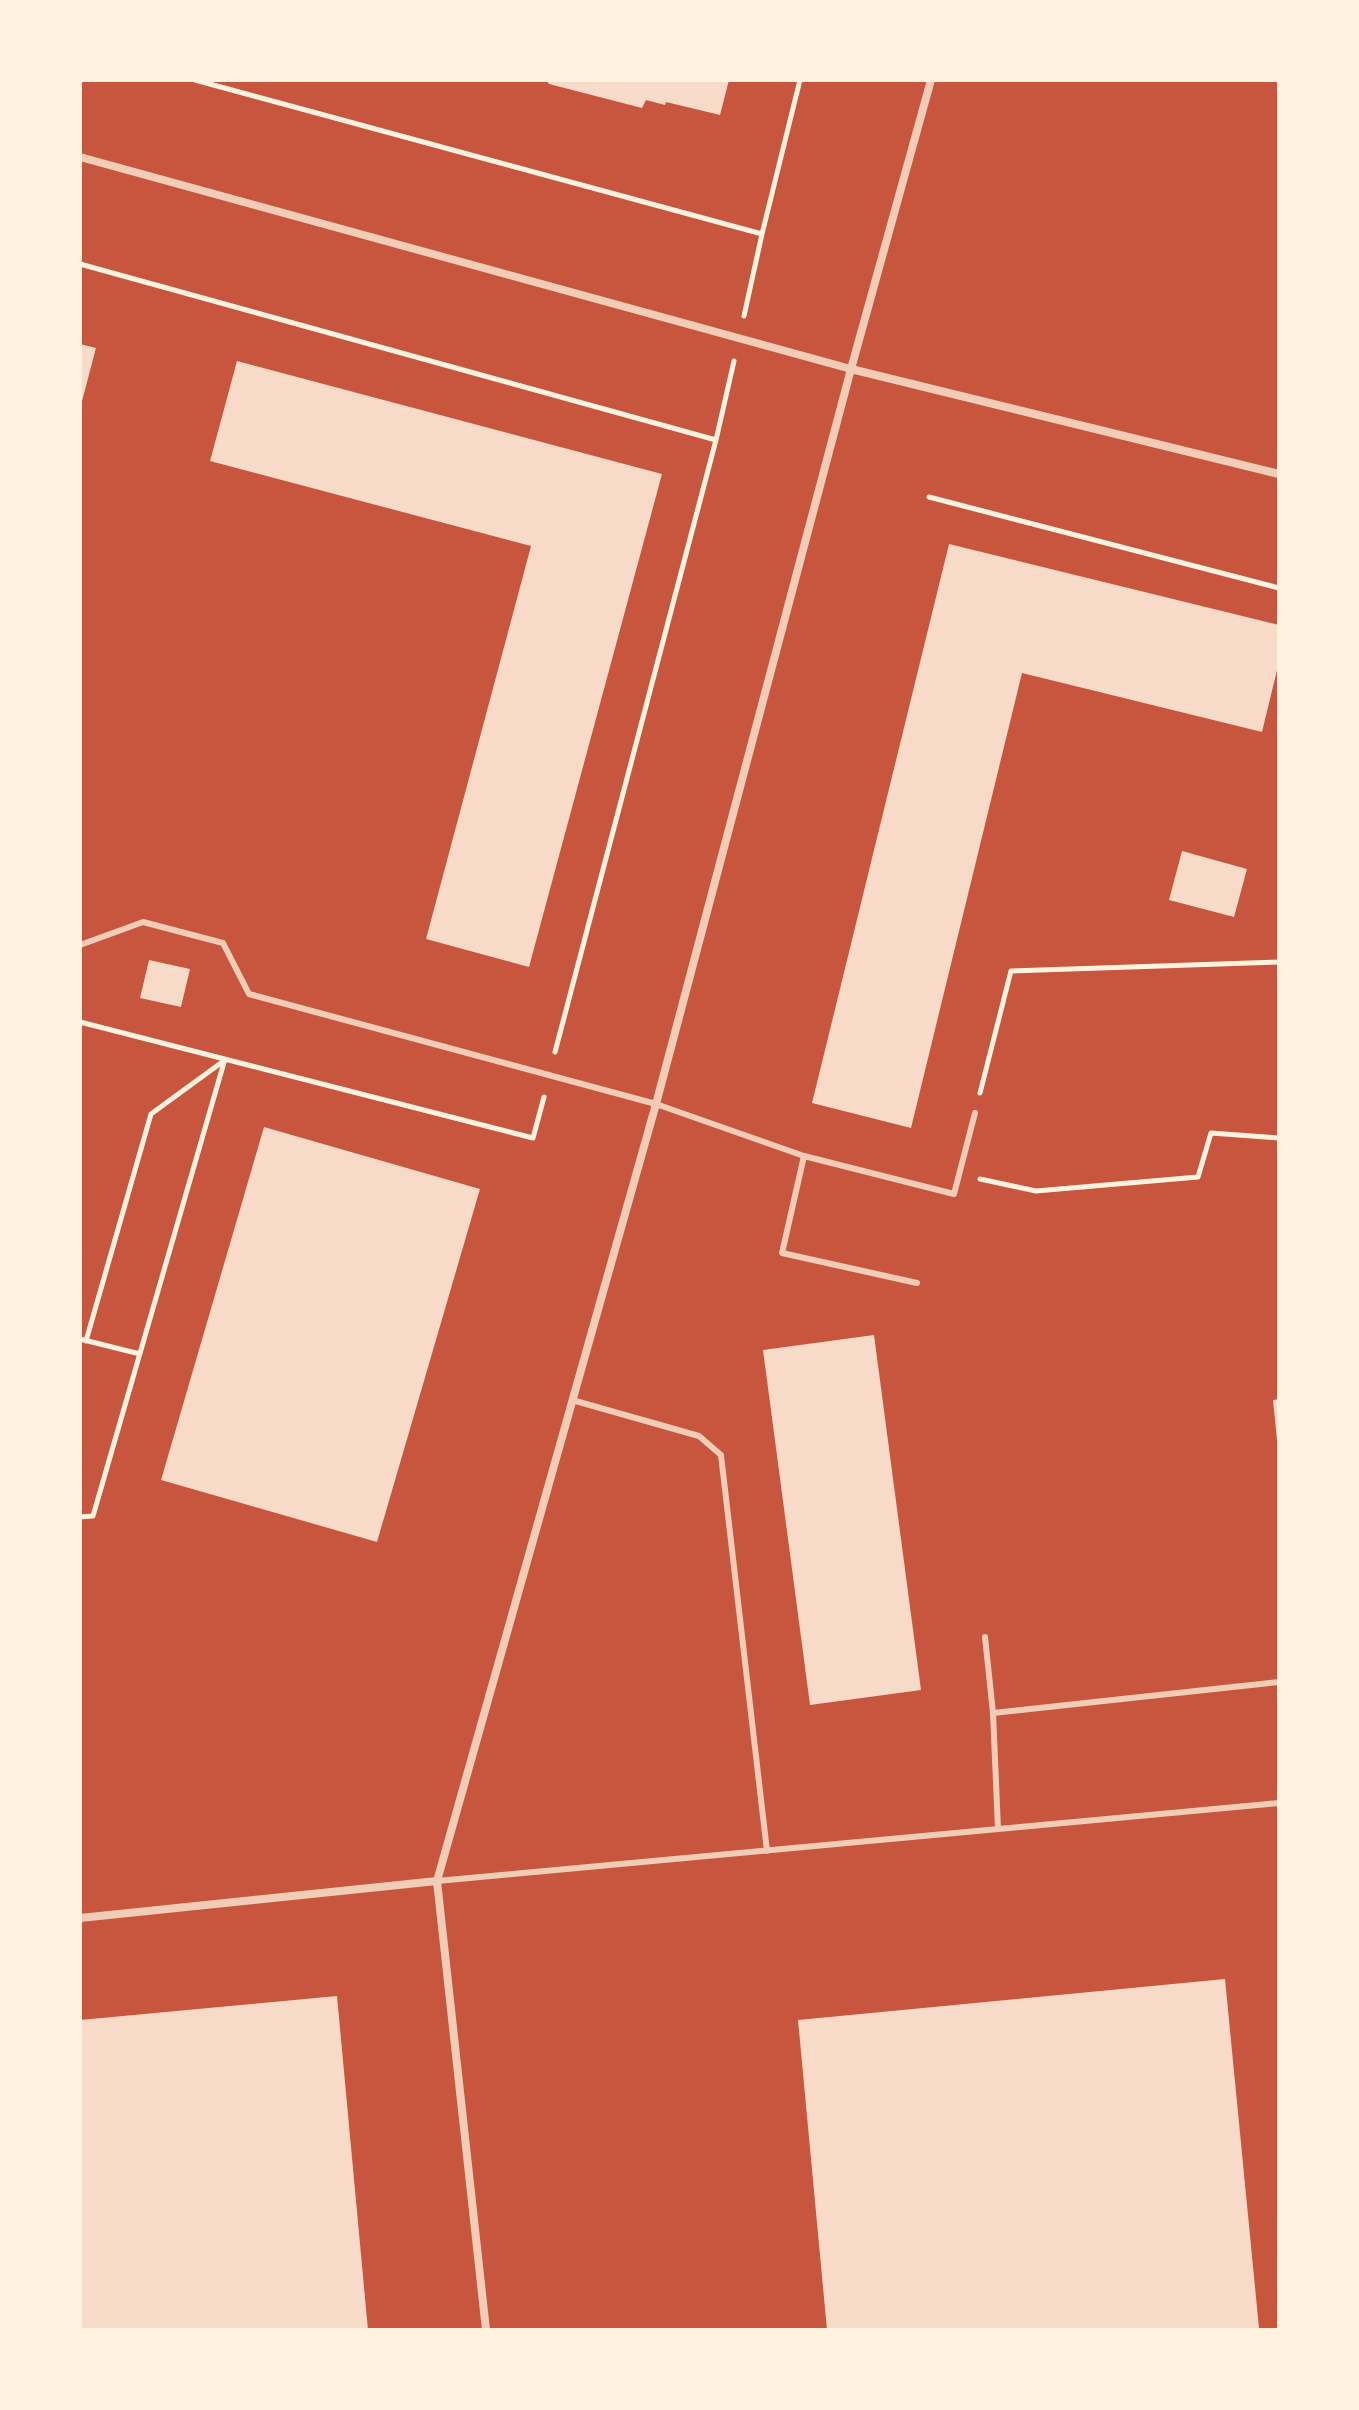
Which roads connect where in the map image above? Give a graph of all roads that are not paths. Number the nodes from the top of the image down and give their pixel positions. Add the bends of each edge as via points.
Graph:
1 (931, 80) edge
2 (80, 157) edge
3 (851, 369) junction
4 (1279, 474) edge
5 (80, 945) edge
6 (656, 1104) junction
7 (975, 1113) road end
8 (804, 1156) junction
9 (917, 1283) dead end
10 (572, 1400) junction
11 (985, 1637) dead end
12 (1279, 1682) edge
13 (993, 1713) junction
14 (1279, 1803) edge
15 (998, 1829) junction
16 (767, 1851) junction
17 (437, 1881) junction
18 (80, 1918) edge
19 (486, 2330) edge

1 - 3 street
2 - 3 street
3 - 4 street
3 - 6 street
5 - 6 lane via 143,922 223,943 249,994
6 - 8 lane
6 - 10 street
7 - 8 lane via 954,1194
8 - 9 lane via 782,1253
10 - 16 lane via 699,1436 721,1455
10 - 17 street
11 - 13 lane
12 - 13 lane
13 - 15 lane
14 - 15 lane
15 - 16 lane
16 - 17 lane
17 - 18 street
17 - 19 street

